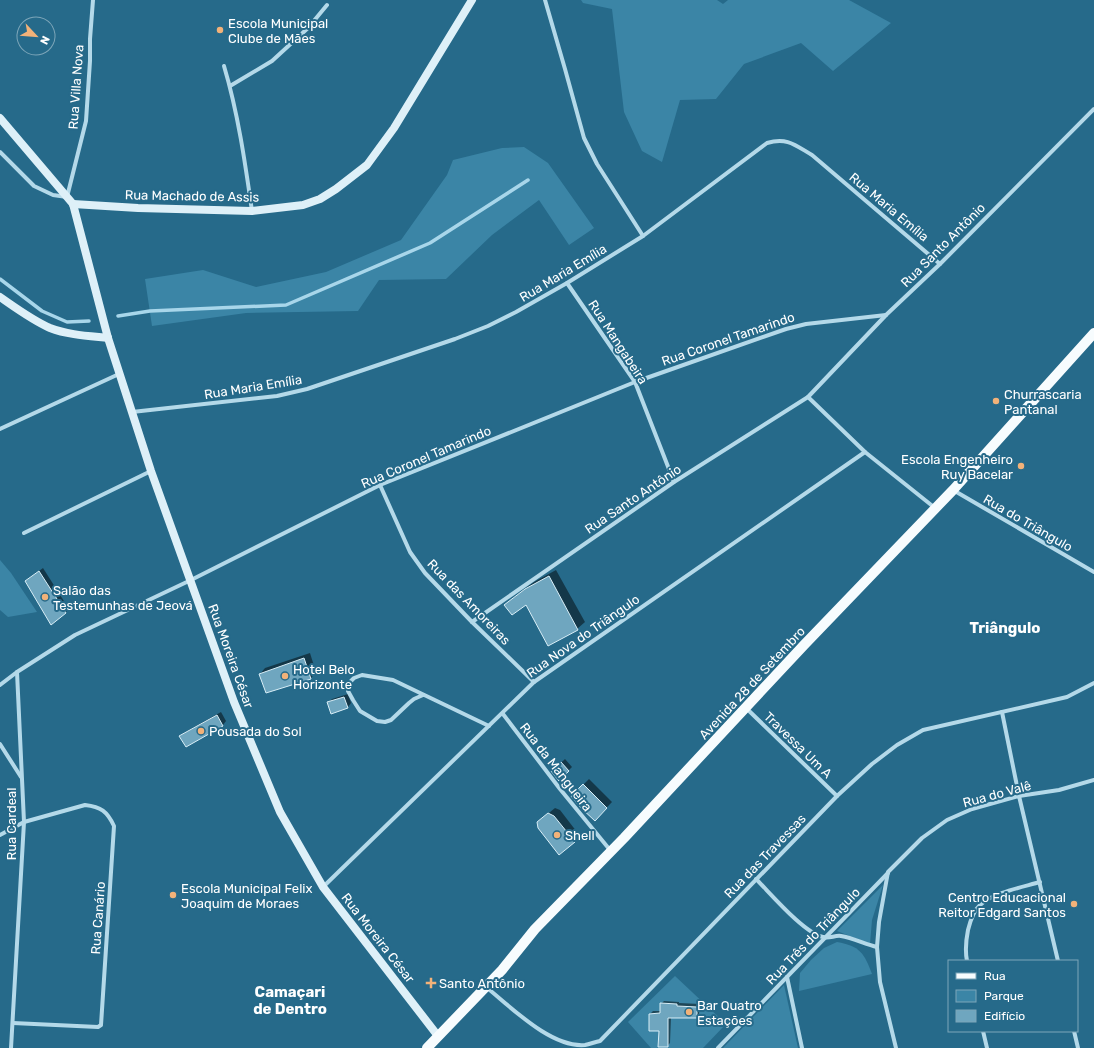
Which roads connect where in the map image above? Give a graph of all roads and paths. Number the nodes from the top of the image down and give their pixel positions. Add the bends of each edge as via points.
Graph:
1 (93, 0) edge
2 (472, 0) edge
3 (544, 0) edge
4 (327, 5) dead end
5 (224, 66) dead end
6 (230, 86) junction
7 (1094, 108) edge
8 (0, 118) edge
9 (3, 128) edge
10 (0, 152) edge
11 (67, 197) junction
12 (74, 204) junction
13 (252, 211) junction
14 (643, 236) junction
15 (940, 264) junction
16 (567, 283) junction
17 (0, 297) edge
18 (886, 315) junction
19 (1094, 333) edge
20 (108, 338) junction
21 (120, 374) junction
22 (635, 382) junction
23 (808, 397) junction
24 (132, 412) junction
25 (0, 429) edge
26 (864, 452) junction
27 (151, 471) junction
28 (674, 482) junction
29 (380, 485) junction
30 (953, 490) junction
31 (935, 508) junction
32 (24, 534) dead end
33 (1094, 572) edge
34 (191, 580) junction
35 (472, 622) junction
36 (18, 672) junction
37 (534, 682) junction
38 (1094, 683) edge
39 (0, 685) edge
40 (423, 695) junction
41 (746, 708) junction
42 (1002, 712) junction
43 (503, 714) junction
44 (489, 726) junction
45 (0, 744) edge
46 (21, 778) junction
47 (1094, 780) edge
48 (837, 796) junction
49 (1019, 796) junction
50 (24, 822) junction
51 (0, 835) edge
52 (610, 850) junction
53 (888, 872) junction
54 (756, 879) junction
55 (1040, 882) junction
56 (323, 887) junction
57 (824, 938) junction
58 (877, 947) junction
59 (967, 960) edge
60 (1058, 960) edge
61 (787, 977) junction
62 (486, 987) junction
63 (13, 1023) junction
64 (983, 1032) edge
65 (1074, 1032) edge
66 (438, 1036) junction
67 (12, 1048) edge
68 (427, 1048) edge
69 (718, 1048) edge
70 (802, 1048) edge
71 (896, 1048) edge
72 (987, 1048) edge
73 (1078, 1048) edge

1 - 11 street, Rua Villa Nova via 86,121
2 - 13 street, Rua Machado de Assis via 394,128 367,164 341,186 320,199 303,205
3 - 14 street via 584,138 596,164
4 - 6 street via 308,28 272,61
5 - 6 street
6 - 13 street via 244,149
7 - 15 street, Rua Santo Antônio
8 - 9 street
9 - 11 street
10 - 11 street via 34,186 53,195
11 - 12 street
12 - 13 street, Rua Machado de Assis
12 - 20 street, Rua Moreira César
14 - 15 street, Rua Maria Emília via 767,143 782,140 812,155
14 - 16 street, Rua Maria Emília
15 - 18 street, Rua Santo Antônio
16 - 22 street, Rua Mangabeira
16 - 24 street, Rua Maria Emília via 516,312 456,339 307,389 278,396
17 - 20 street via 51,328
18 - 22 street, Rua Coronel Tamarindo via 806,324 786,329
18 - 23 street, Rua Santo Antônio
19 - 30 main road, Avenida 28 de Setembro
20 - 21 street, Rua Moreira César
21 - 24 street, Rua Moreira César
21 - 25 street
22 - 28 street, Rua Mangabeira
22 - 29 street, Rua Coronel Tamarindo
23 - 26 street
23 - 28 street, Rua Santo Antônio
24 - 27 street, Rua Moreira César
26 - 31 street
26 - 37 street, Rua Nova do Triângulo
27 - 32 street
27 - 34 street, Rua Moreira César
28 - 35 street, Rua Santo Antônio
29 - 34 street, Rua Coronel Tamarindo
29 - 35 street, Rua das Amoreiras via 410,552 425,573
30 - 31 main road, Avenida 28 de Setembro
30 - 33 street, Rua do Triângulo
31 - 41 main road, Avenida 28 de Setembro
34 - 36 street, Rua Coronel Tamarindo via 75,635
34 - 56 street, Rua Moreira César via 234,702 280,812
35 - 37 street, Rua das Amoreiras
36 - 39 street, Rua Coronel Tamarindo
36 - 46 street, Rua Cardeal
37 - 43 street, Rua Nova do Triângulo
38 - 42 street, Rua das Travessas via 1067,697
40 - 40 street via 393,680 362,675 349,682 348,691 360,711 376,721 391,720 414,699
40 - 44 street
41 - 48 street, Travessa Um A
41 - 52 main road, Avenida 28 de Setembro
42 - 48 street, Rua das Travessas via 924,730 896,745
42 - 49 street
43 - 44 street, Rua Nova do Triângulo
43 - 52 street, Rua da Mangueira
44 - 56 street, Rua Nova do Triângulo
45 - 46 street
46 - 50 street, Rua Cardeal
47 - 49 street, Rua do Valê via 1059,790
48 - 54 street, Rua das Travessas
49 - 53 street, Rua do Valê via 972,809 947,820 922,838
49 - 55 street
50 - 51 street
50 - 63 street, Rua Cardeal
50 - 63 street, Rua Canário via 85,805 103,810 114,826 101,1025 98,1027
52 - 62 main road, Avenida 28 de Setembro via 535,929
53 - 57 street, Rua Três do Triângulo
53 - 58 street
54 - 57 street via 803,927
54 - 62 street, Rua das Travessas via 600,1041 584,1045 555,1040 541,1032
55 - 59 street via 991,897 980,905 974,912 969,926 966,939
55 - 60 street
56 - 66 street, Rua Moreira César
57 - 58 street via 843,936
57 - 61 street, Rua Três do Triângulo
58 - 71 street via 880,982
61 - 69 street, Rua Três do Triângulo
61 - 70 street
62 - 66 main road, Avenida 28 de Setembro
63 - 67 street, Rua Cardeal
64 - 72 street
65 - 73 street
66 - 68 main road, Avenida 28 de Setembro

